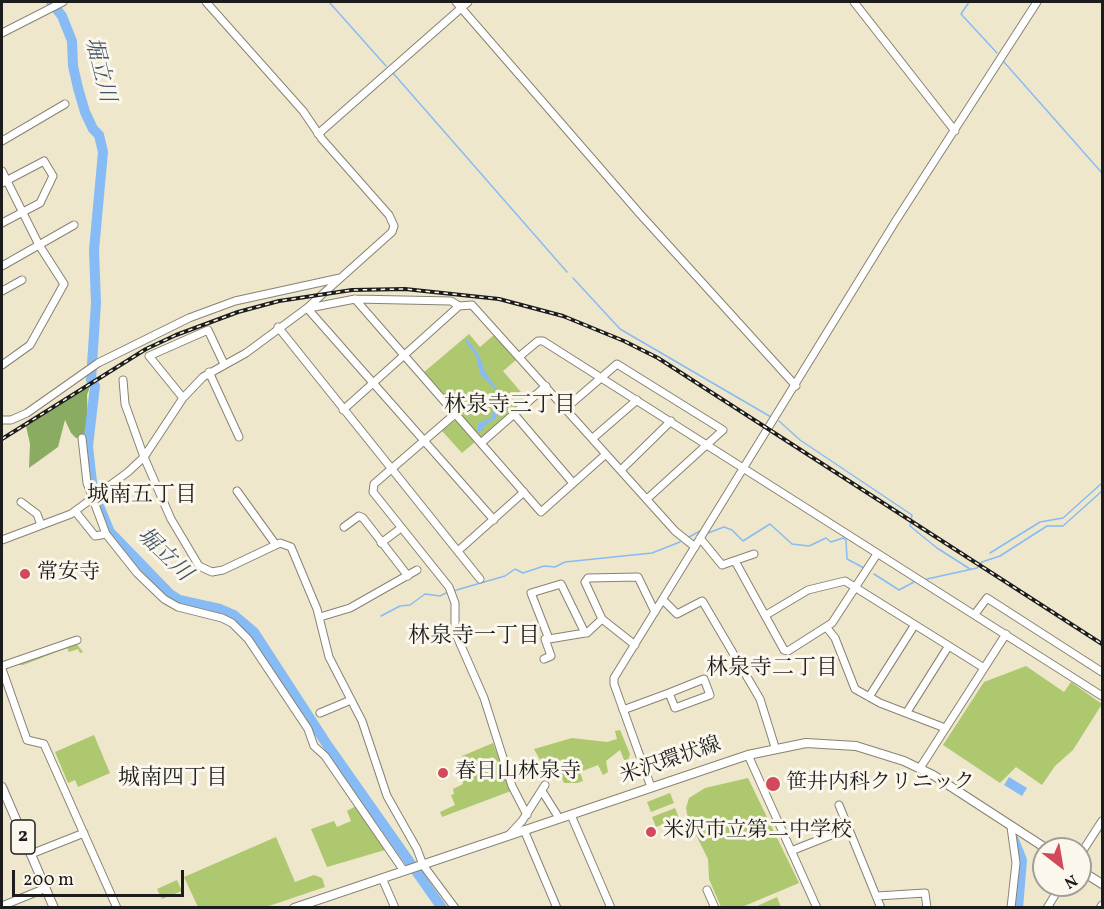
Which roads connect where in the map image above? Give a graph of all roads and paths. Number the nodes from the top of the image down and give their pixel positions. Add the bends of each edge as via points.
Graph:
1 (63, 2) edge
2 (206, 2) edge
3 (468, 2) edge
4 (854, 2) edge
5 (1037, 2) edge
6 (459, 4) edge
7 (2, 33) edge
8 (65, 104) dead end
9 (955, 131) junction
10 (318, 134) junction
11 (2, 141) edge
12 (2, 171) edge
13 (4, 182) edge
14 (22, 213) junction
15 (2, 223) edge
16 (74, 225) dead end
17 (39, 245) junction
18 (2, 266) edge
19 (340, 279) junction
20 (22, 280) dead end
21 (2, 291) edge
22 (355, 299) junction
23 (459, 306) junction
24 (307, 308) junction
25 (278, 327) junction
26 (404, 355) junction
27 (519, 356) junction
28 (224, 364) junction
29 (2, 365) edge
30 (209, 372) junction
31 (601, 377) junction
32 (123, 380) dead end
33 (373, 383) junction
34 (546, 386) junction
35 (796, 386) junction
36 (183, 398) junction
37 (637, 400) junction
38 (566, 408) junction
39 (343, 410) junction
40 (455, 414) junction
41 (514, 414) junction
42 (2, 420) edge
43 (671, 421) junction
44 (239, 437) dead end
45 (82, 438) dead end
46 (593, 438) junction
47 (424, 441) junction
48 (481, 443) junction
49 (708, 444) junction
50 (606, 454) junction
51 (144, 457) junction
52 (745, 468) junction
53 (392, 470) junction
54 (621, 470) junction
55 (573, 483) junction
56 (237, 491) dead end
57 (524, 492) junction
58 (92, 497) junction
59 (647, 499) junction
60 (21, 502) dead end
61 (75, 511) junction
62 (494, 520) junction
63 (41, 525) junction
64 (344, 527) dead end
65 (401, 528) junction
66 (106, 534) junction
67 (700, 538) junction
68 (2, 540) edge
69 (381, 543) junction
70 (276, 545) junction
71 (695, 547) junction
72 (459, 550) junction
73 (754, 554) dead end
74 (877, 554) junction
75 (735, 561) junction
76 (417, 570) dead end
77 (408, 576) junction
78 (480, 579) dead end
79 (856, 588) junction
80 (663, 600) junction
81 (656, 612) junction
82 (975, 614) junction
83 (766, 615) junction
84 (320, 617) junction
85 (602, 619) junction
86 (915, 626) junction
87 (827, 628) junction
88 (585, 633) junction
89 (1006, 634) junction
90 (548, 637) junction
91 (76, 640) dead end
92 (635, 645) junction
93 (948, 647) junction
94 (544, 659) dead end
95 (2, 668) edge
96 (984, 668) junction
97 (1102, 672) edge
98 (669, 693) junction
99 (1102, 696) edge
100 (869, 697) junction
101 (351, 700) junction
102 (622, 710) junction
103 (320, 712) dead end
104 (907, 712) junction
105 (945, 728) junction
106 (775, 747) junction
107 (747, 755) junction
108 (920, 768) junction
109 (2, 787) edge
110 (651, 787) junction
111 (839, 805) dead end
112 (571, 814) junction
113 (526, 815) junction
114 (559, 818) junction
115 (1102, 821) edge
116 (1011, 827) junction
117 (849, 828) junction
118 (524, 830) junction
119 (84, 833) junction
120 (507, 836) junction
121 (1092, 837) edge
122 (1032, 840) edge
123 (791, 851) junction
124 (31, 854) junction
125 (422, 865) junction
126 (405, 870) junction
127 (382, 878) junction
128 (46, 888) junction
129 (707, 890) dead end
130 (877, 896) junction
131 (2, 906) edge
132 (305, 906) edge
133 (714, 907) edge
134 (54, 908) edge
135 (117, 908) edge
136 (294, 908) edge
137 (395, 908) edge
138 (455, 908) edge
139 (557, 908) edge
140 (611, 908) edge
141 (817, 908) edge
142 (881, 908) edge
143 (927, 908) edge
144 (1011, 908) edge

1 - 7 street
2 - 10 street via 303,111
3 - 6 street
4 - 9 street
5 - 9 street
6 - 10 street
6 - 35 street via 640,214
8 - 11 street
9 - 35 street
10 - 19 street via 389,215 394,226 387,238
12 - 13 street
13 - 14 street
13 - 14 street via 44,160 53,176 40,203
14 - 15 street
14 - 17 street
16 - 17 street
17 - 18 street
17 - 29 street via 64,284 30,345
19 - 24 street
19 - 42 street via 212,309 98,363 27,412
20 - 21 street
22 - 23 street via 451,301
22 - 24 street
22 - 26 street
23 - 26 street
23 - 27 street via 479,309
24 - 25 street
24 - 33 street
25 - 28 street via 246,353
25 - 39 street
26 - 33 street
26 - 40 street
27 - 31 street via 543,341
27 - 34 street
28 - 30 street
28 - 36 street via 208,330 149,356
30 - 36 street
30 - 44 street
31 - 37 street
31 - 38 street
31 - 49 street via 617,364 723,430
32 - 51 street via 125,404
33 - 39 street
33 - 47 street
34 - 38 street
34 - 41 street
35 - 52 street
36 - 51 street
37 - 43 street
37 - 46 street
38 - 46 street
39 - 53 street
40 - 47 street
40 - 48 street
41 - 48 street
41 - 55 street
43 - 49 street
43 - 54 street
45 - 58 street
46 - 50 street
47 - 53 street
47 - 62 street
48 - 57 street
49 - 52 street
49 - 59 street
50 - 54 street
50 - 55 street
51 - 58 street
51 - 70 street via 171,519 199,566 212,572 223,570
52 - 67 street
52 - 74 street
53 - 65 street via 374,484 373,492
53 - 72 street
54 - 59 street
55 - 57 street via 541,512
56 - 70 street
57 - 62 street
58 - 61 street
58 - 66 street
59 - 71 street
60 - 63 street via 38,514
61 - 63 street
61 - 66 street via 95,536
62 - 72 street
63 - 68 street
64 - 69 street via 359,516
65 - 69 street
65 - 113 street via 449,587 455,603 455,632
66 - 126 street via 164,599 178,607 222,618 248,639 298,714 314,746
67 - 71 street
67 - 75 street via 720,565
69 - 77 street
70 - 84 street via 284,543 291,547
71 - 80 street
72 - 78 street
73 - 75 street
74 - 79 street
74 - 82 street
75 - 83 street
76 - 77 street
77 - 84 street via 350,608
79 - 83 street via 837,581 808,590
79 - 86 street
79 - 87 street
80 - 81 street
80 - 106 street via 677,614 704,602 760,699
81 - 85 street via 638,577 588,578 585,582
81 - 92 street
82 - 89 street
82 - 97 street via 987,598
83 - 87 street via 788,651
84 - 101 street via 324,643
85 - 88 street
85 - 92 street
86 - 93 street
86 - 100 street
87 - 100 street via 835,638 852,686
88 - 90 street
88 - 90 street via 561,584 531,593
89 - 96 street
89 - 99 street
90 - 94 street via 545,639 551,656
91 - 95 street
92 - 102 street via 614,678
93 - 96 street
93 - 104 street
95 - 119 street via 27,740 44,744
96 - 105 street
98 - 98 street via 704,679 710,695 675,708
98 - 102 street
100 - 104 street
101 - 103 street
101 - 125 street via 387,796
102 - 110 street via 627,733
104 - 105 street
105 - 108 street
106 - 107 main road, 米沢環状線
106 - 108 main road, 米沢環状線 via 844,744 883,752
107 - 110 main road, 米沢環状線
107 - 123 street
108 - 116 main road, 米沢環状線
109 - 124 main road, 2
110 - 112 main road, 米沢環状線
111 - 117 street
112 - 114 main road, 米沢環状線
112 - 140 street
113 - 114 street via 544,788
113 - 120 street
114 - 118 main road, 米沢環状線
115 - 121 street
116 - 122 main road, 米沢環状線
116 - 144 street via 1016,863
117 - 123 street
117 - 130 street
118 - 120 main road, 米沢環状線
118 - 139 street
119 - 124 street
119 - 135 street
120 - 125 main road, 米沢環状線
123 - 141 street
124 - 128 main road, 2
125 - 126 main road, 米沢環状線
125 - 138 street
126 - 127 main road, 米沢環状線
127 - 132 main road, 米沢環状線
127 - 137 street
128 - 131 street
128 - 134 main road, 2
129 - 133 street
130 - 142 street
130 - 143 street via 925,893
132 - 136 main road, 米沢環状線

